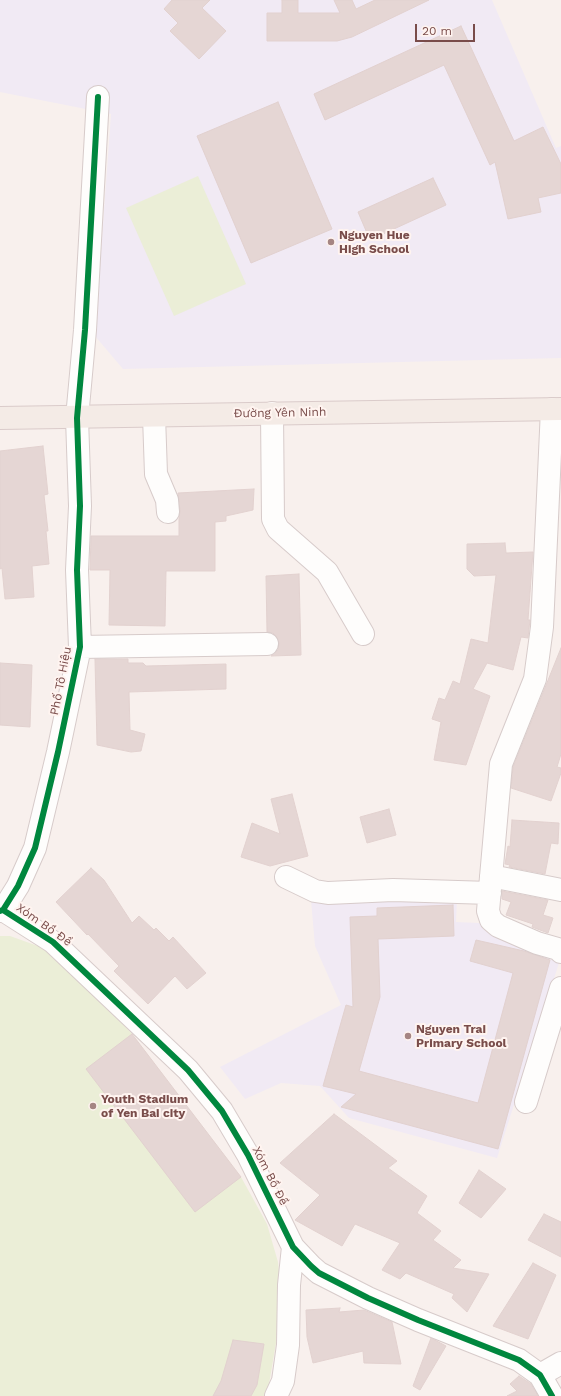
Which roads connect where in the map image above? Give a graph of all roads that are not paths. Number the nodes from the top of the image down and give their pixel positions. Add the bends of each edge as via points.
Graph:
1 (98, 97) dead end
2 (556, 409) edge
3 (272, 413) junction
4 (154, 416) junction
5 (0, 418) edge
6 (77, 418) junction
7 (168, 512) dead end
8 (363, 634) dead end
9 (267, 644) dead end
10 (80, 647) junction
11 (286, 877) dead end
12 (491, 884) junction
13 (561, 890) edge
14 (2, 911) edge
15 (560, 950) edge
16 (561, 988) edge
17 (526, 1102) dead end
18 (293, 1247) junction
19 (561, 1363) edge
20 (540, 1376) junction
21 (276, 1396) edge
22 (552, 1396) edge

1 - 6 street, Phố Tô Hiệu via 85,330
2 - 3 main road, Đường Yên Ninh
2 - 12 street via 542,627 535,679 501,764
3 - 4 main road, Đường Yên Ninh
3 - 8 street via 273,519 278,529 327,572
4 - 6 main road, Đường Yên Ninh
4 - 7 street via 156,474 167,500
5 - 6 main road, Đường Yên Ninh
6 - 10 street, Phố Tô Hiệu
9 - 10 street
10 - 14 street, Phố Tô Hiệu via 35,848 18,886
11 - 12 street via 315,891 328,893
12 - 13 street
12 - 15 street via 488,911 494,924
14 - 18 street, Xóm Bồ Đề via 53,942 188,1070 222,1111 248,1156
16 - 17 street
18 - 20 street, Xóm Bồ Đề via 311,1266 333,1281 418,1320 519,1360
18 - 21 street via 289,1285 288,1345 283,1381
19 - 20 street
20 - 22 street, Xóm Bồ Đề

